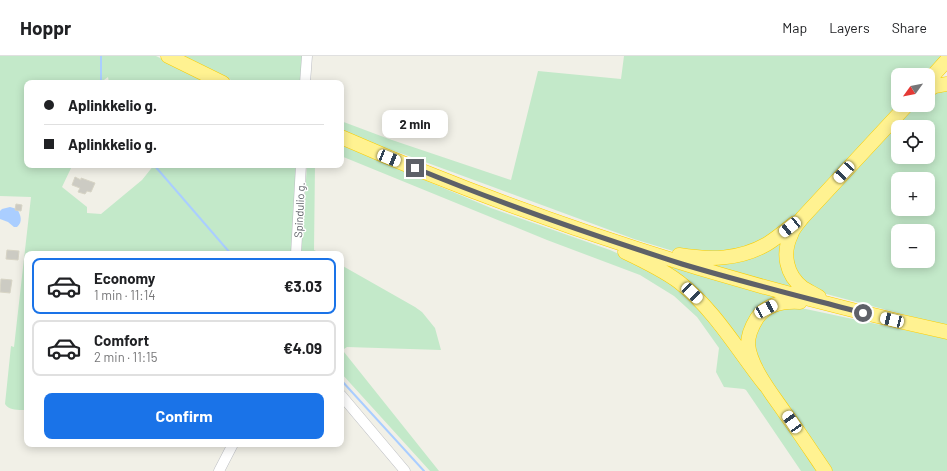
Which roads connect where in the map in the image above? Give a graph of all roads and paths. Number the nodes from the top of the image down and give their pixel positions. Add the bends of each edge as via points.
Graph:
1 (168, 56) edge
2 (307, 56) edge
3 (947, 60) edge
4 (935, 73) edge
5 (217, 80) edge
6 (305, 80) edge
7 (947, 84) edge
8 (935, 86) edge
9 (900, 112) edge
10 (344, 138) edge
11 (301, 168) edge
12 (803, 217) junction
13 (580, 230) junction
14 (644, 250) junction
15 (296, 251) edge
16 (827, 304) junction
17 (947, 332) edge
18 (766, 386) junction
19 (344, 399) edge
20 (231, 447) edge
21 (219, 471) edge
22 (405, 471) edge
23 (825, 471) edge

1 - 5 highway
2 - 6 street
3 - 4 highway
7 - 8 highway
9 - 12 highway
10 - 13 highway via 443,179
11 - 15 street, Spindulio g.
12 - 14 highway via 768,244 735,256 707,259
12 - 16 highway via 791,234 787,246 788,268 802,287
13 - 14 highway
13 - 18 highway via 663,271 687,289 713,316
14 - 16 highway via 682,264
16 - 17 highway
16 - 18 highway via 775,304 759,315 752,325 748,343 750,354
18 - 23 highway
19 - 22 street
20 - 21 street

